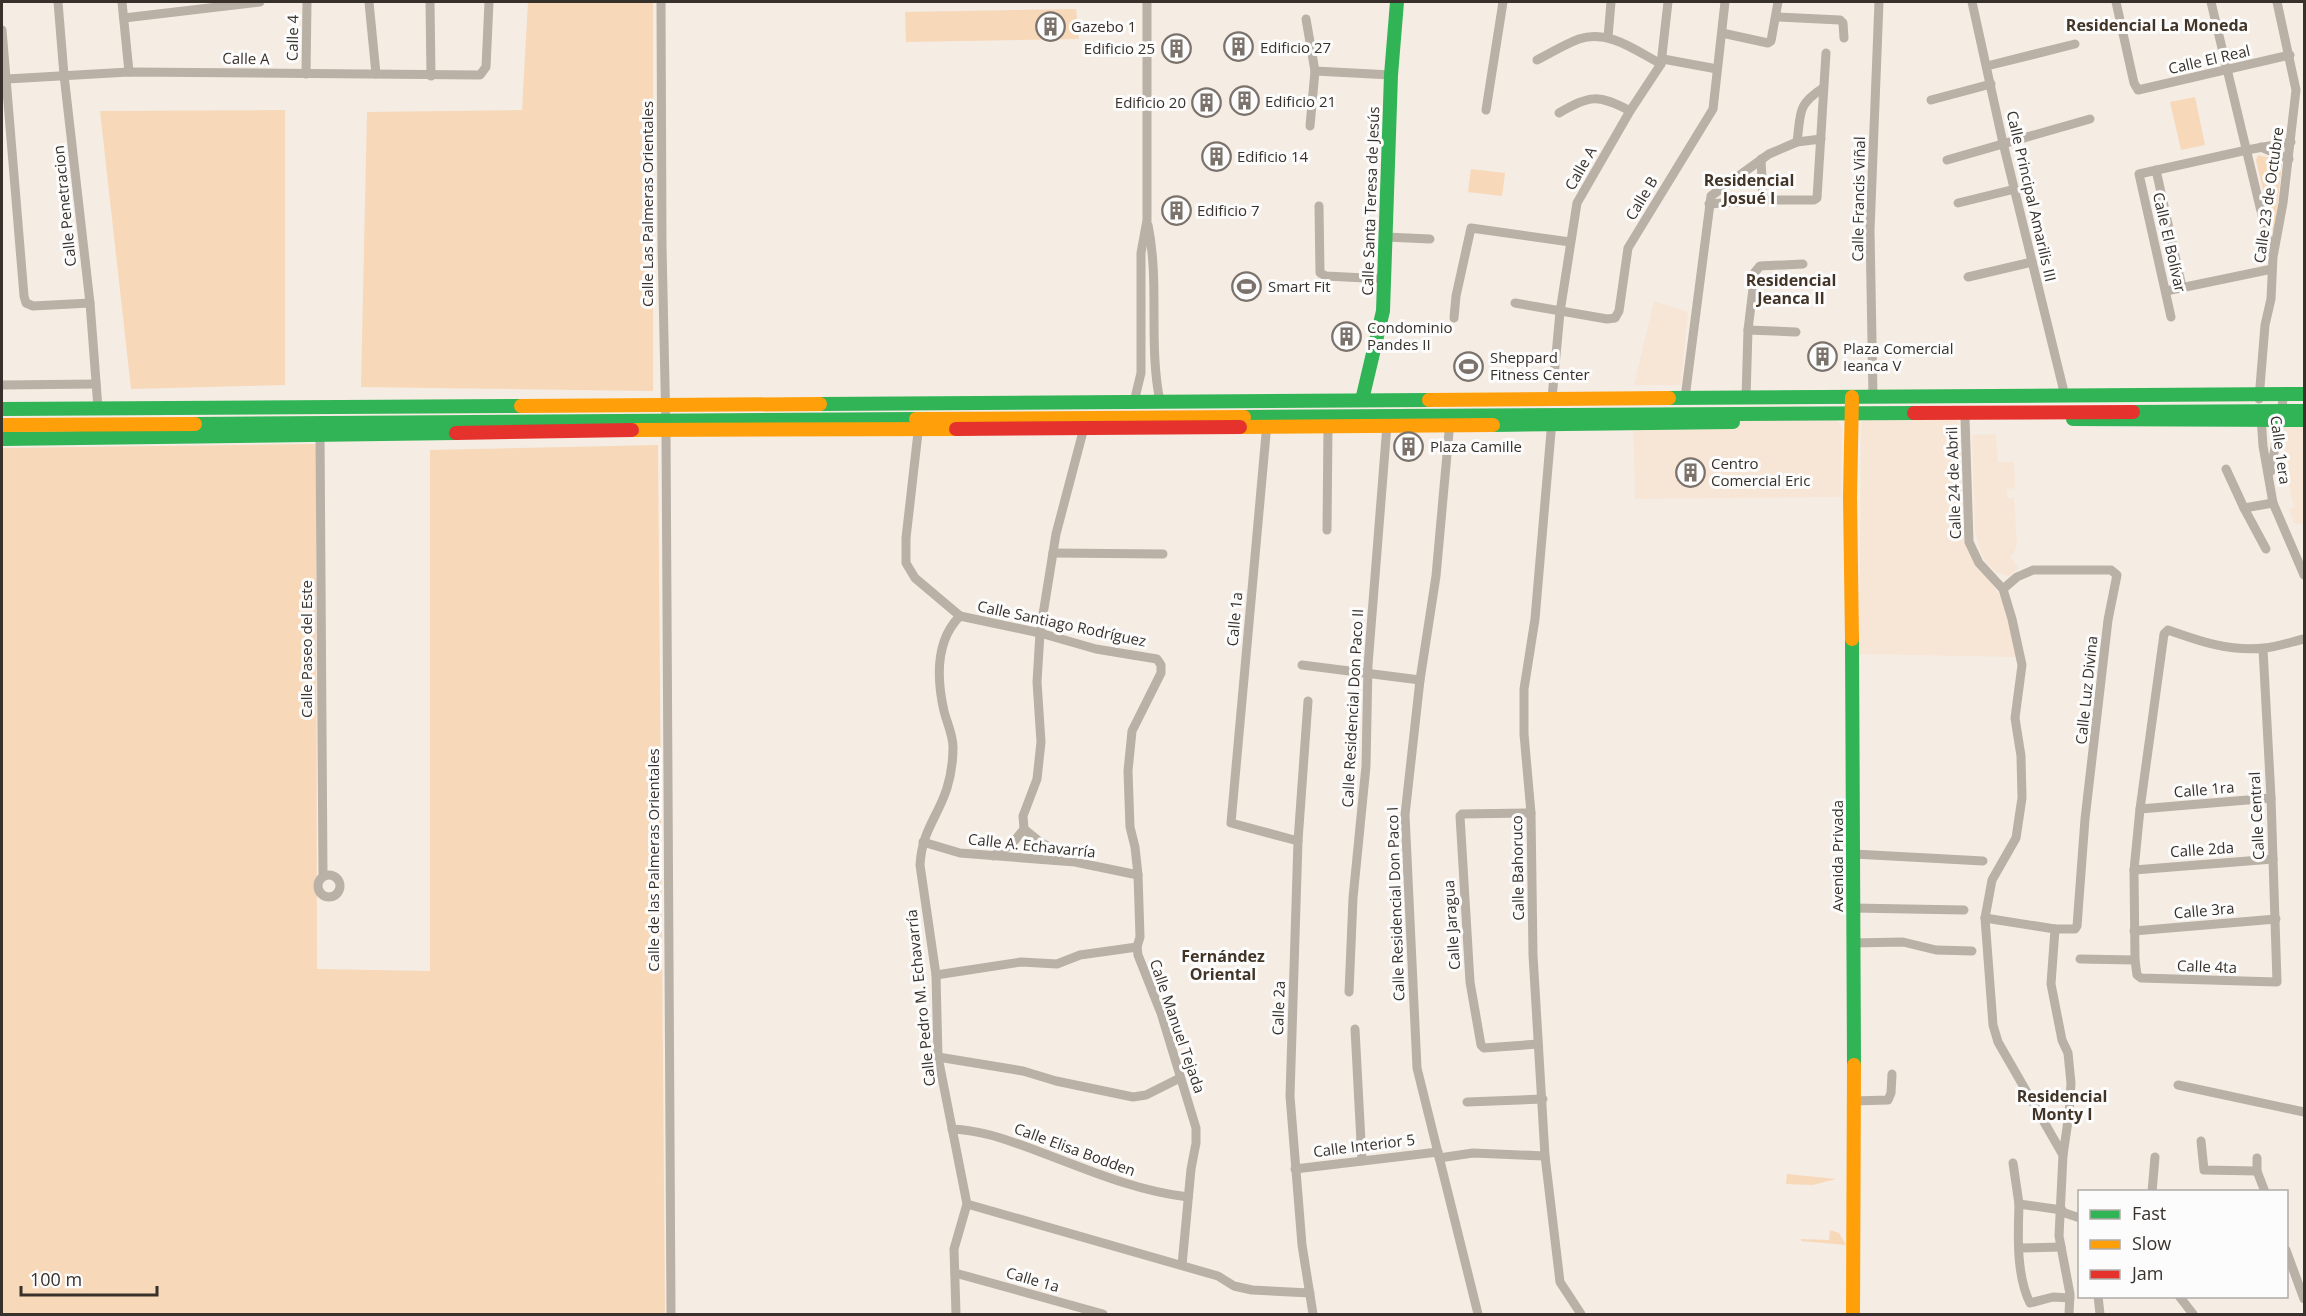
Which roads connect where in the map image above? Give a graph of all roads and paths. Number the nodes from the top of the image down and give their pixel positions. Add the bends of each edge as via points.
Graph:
1 (58, 2) edge
2 (122, 2) edge
3 (245, 2) edge
4 (260, 2) edge
5 (307, 2) edge
6 (369, 2) edge
7 (430, 2) edge
8 (489, 2) edge
9 (661, 2) edge
10 (1147, 2) edge
11 (1397, 2) edge
12 (1503, 2) edge
13 (1611, 2) edge
14 (1668, 2) edge
15 (1725, 2) edge
16 (1778, 2) edge
17 (1879, 2) edge
18 (1972, 2) edge
19 (2116, 2) edge
20 (2211, 2) edge
21 (2277, 2) edge
22 (1776, 17) junction
23 (124, 18) junction
24 (1306, 20) dead end
25 (2, 30) edge
26 (1722, 33) junction
27 (1608, 37) junction
28 (1844, 38) dead end
29 (2075, 44) dead end
30 (1826, 53) dead end
31 (2290, 55) junction
32 (1537, 60) dead end
33 (1662, 61) junction
34 (1987, 66) junction
35 (1718, 69) junction
36 (2228, 70) junction
37 (1315, 71) junction
38 (129, 72) junction
39 (306, 74) junction
40 (376, 74) junction
41 (64, 75) junction
42 (1391, 75) junction
43 (431, 76) junction
44 (7, 79) junction
45 (1992, 84) junction
46 (1823, 88) junction
47 (1931, 100) dead end
48 (1486, 110) dead end
49 (1630, 111) junction
50 (1559, 113) dead end
51 (2090, 119) dead end
52 (1310, 126) dead end
53 (1821, 139) junction
54 (1797, 142) junction
55 (2291, 142) junction
56 (2003, 143) junction
57 (2261, 147) junction
58 (2247, 150) junction
59 (1761, 159) junction
60 (2289, 159) junction
61 (1947, 160) dead end
62 (2156, 170) junction
63 (2015, 189) junction
64 (1763, 200) junction
65 (1958, 202) dead end
66 (1709, 204) junction
67 (1319, 206) dead end
68 (1147, 220) junction
69 (1386, 237) junction
70 (1430, 239) dead end
71 (1570, 242) junction
72 (1141, 253) junction
73 (1154, 253) junction
74 (2272, 257) junction
75 (2032, 262) junction
76 (1803, 264) dead end
77 (2272, 268) junction
78 (1968, 277) dead end
79 (1385, 279) junction
80 (2182, 287) junction
81 (2166, 291) junction
82 (90, 303) junction
83 (1515, 303) dead end
84 (1560, 312) junction
85 (2171, 317) dead end
86 (1455, 318) dead end
87 (1748, 330) junction
88 (1797, 332) dead end
89 (96, 384) junction
90 (2, 385) edge
91 (2259, 394) junction
92 (2284, 394) junction
93 (2304, 394) edge
94 (2065, 396) junction
95 (1852, 397) junction
96 (1873, 397) junction
97 (1552, 398) junction
98 (1685, 398) junction
99 (1746, 398) junction
100 (1362, 400) junction
101 (1134, 402) junction
102 (1160, 402) junction
103 (665, 405) junction
104 (98, 408) junction
105 (2, 409) edge
106 (2304, 411) edge
107 (1851, 415) junction
108 (2280, 415) junction
109 (2261, 416) junction
110 (1965, 418) junction
111 (1552, 419) junction
112 (2304, 420) edge
113 (1450, 421) junction
114 (1267, 422) junction
115 (1085, 423) junction
116 (919, 424) junction
117 (2, 425) edge
118 (1387, 425) junction
119 (666, 426) junction
120 (1328, 426) junction
121 (320, 429) junction
122 (2, 439) edge
123 (2226, 469) dead end
124 (2270, 476) junction
125 (2273, 503) junction
126 (2244, 508) junction
127 (1327, 530) dead end
128 (2266, 549) dead end
129 (1053, 553) junction
130 (1163, 554) dead end
131 (2304, 575) edge
132 (2002, 589) junction
133 (960, 616) junction
134 (1040, 633) junction
135 (2304, 639) edge
136 (2263, 649) junction
137 (1157, 659) joint
138 (1302, 665) dead end
139 (1369, 674) junction
140 (1420, 680) junction
141 (1308, 701) dead end
142 (2271, 798) junction
143 (2140, 809) junction
144 (1531, 813) junction
145 (1024, 829) junction
146 (1298, 841) junction
147 (923, 842) junction
148 (1854, 854) junction
149 (993, 856) junction
150 (2273, 859) junction
151 (1983, 861) dead end
152 (1075, 862) junction
153 (2134, 870) junction
154 (1137, 875) junction
155 (323, 876) dead end
156 (1853, 908) junction
157 (1964, 910) dead end
158 (1984, 918) junction
159 (2276, 919) junction
160 (2055, 929) junction
161 (2134, 931) junction
162 (1853, 943) junction
163 (1137, 947) junction
164 (1972, 951) dead end
165 (2080, 959) dead end
166 (2135, 960) junction
167 (936, 975) junction
168 (2277, 982) joint
169 (1349, 992) dead end
170 (1355, 1029) dead end
171 (1538, 1044) junction
172 (938, 1057) junction
173 (1892, 1074) dead end
174 (1180, 1078) junction
175 (2178, 1085) dead end
176 (1543, 1100) junction
177 (1853, 1101) junction
178 (1467, 1102) dead end
179 (2304, 1112) edge
180 (951, 1129) junction
181 (2201, 1141) dead end
182 (1438, 1155) junction
183 (2063, 1155) junction
184 (1545, 1156) junction
185 (2155, 1157) dead end
186 (2257, 1158) dead end
187 (1362, 1161) junction
188 (2013, 1163) dead end
189 (1295, 1169) junction
190 (2257, 1171) junction
191 (2151, 1190) edge
192 (2265, 1190) edge
193 (1188, 1197) junction
194 (968, 1204) junction
195 (2019, 1204) junction
196 (2062, 1211) junction
197 (2078, 1218) edge
198 (2061, 1247) junction
199 (2020, 1248) junction
200 (2288, 1254) edge
201 (1182, 1265) junction
202 (956, 1273) junction
203 (2302, 1283) edge
204 (1310, 1293) junction
205 (2070, 1298) junction
206 (2098, 1298) edge
207 (2181, 1298) edge
208 (2304, 1299) edge
209 (670, 1314) edge
210 (956, 1314) edge
211 (1103, 1314) edge
212 (1313, 1314) edge
213 (1478, 1314) edge
214 (1581, 1314) edge
215 (1853, 1314) edge
216 (2069, 1314) edge
217 (2100, 1314) edge
218 (2193, 1314) edge

1 - 41 street, Calle Penetracion
2 - 23 street
3 - 4 street
3 - 23 street
5 - 39 street, Calle 4
6 - 40 street
7 - 43 street
8 - 43 street, Calle A via 484,72
9 - 103 street, Calle Las Palmeras Orientales
10 - 68 street
11 - 42 main road, Calle Santa Teresa de Jesús
12 - 48 street
13 - 27 street
14 - 33 street, Calle A
15 - 26 street, Calle B
16 - 22 street
17 - 96 street, Calle Francis Viñal via 1870,230
18 - 34 street, Calle Principal Amarilis III
19 - 36 street, Calle El Real via 2135,88 2142,90
20 - 36 street
21 - 31 street, Calle 23 de Octubre
22 - 26 street via 1772,41 1768,43
22 - 28 street via 1840,20 1844,23
23 - 38 street
24 - 37 street
25 - 44 street
26 - 35 street, Calle B
27 - 32 street via 1579,39
27 - 33 street
29 - 34 street
30 - 46 street
31 - 36 street, Calle El Real
31 - 55 street, Calle 23 de Octubre via 2296,90
33 - 35 street
33 - 49 street, Calle A
34 - 45 street, Calle Principal Amarilis III
35 - 84 street, Calle B via 1713,109 1628,248 1615,318
36 - 58 street
37 - 42 street
37 - 52 street
38 - 39 street, Calle A
38 - 41 street, Calle A
39 - 40 street, Calle A
40 - 43 street, Calle A
41 - 44 street, Calle A
41 - 82 street, Calle Penetracion
42 - 69 main road, Calle Santa Teresa de Jesús
44 - 82 street via 26,303
45 - 47 street
45 - 56 street, Calle Principal Amarilis III
46 - 53 street
46 - 54 street via 1804,102
49 - 50 street via 1606,99 1594,98
49 - 71 street, Calle A via 1577,203
51 - 56 street
53 - 54 street
53 - 64 street via 1817,198
54 - 59 street
55 - 57 street
55 - 60 street, Calle 23 de Octubre
56 - 61 street
56 - 63 street, Calle Principal Amarilis III
57 - 58 street
57 - 60 street
58 - 62 street
58 - 74 street
59 - 64 street
59 - 66 street via 1713,193
60 - 74 street, Calle 23 de Octubre
62 - 80 street, Calle El Bolívar
62 - 81 street, Calle El Bolívar via 2139,174
63 - 65 street
63 - 75 street, Calle Principal Amarilis III
64 - 66 street
66 - 98 street
67 - 79 street via 1320,273
68 - 72 street
68 - 73 street
69 - 70 street
69 - 79 main road, Calle Santa Teresa de Jesús
71 - 84 street, Calle A
71 - 86 street via 1471,228
72 - 73 street
72 - 101 street via 1142,373
73 - 102 street via 1154,372
74 - 77 street, Calle 23 de Octubre
75 - 78 street
75 - 94 street, Calle Principal Amarilis III
76 - 87 street via 1756,268
77 - 80 street
77 - 91 street, Calle 23 de Octubre
79 - 100 main road, Calle Santa Teresa de Jesús via 1383,310
80 - 81 street
81 - 85 street, Calle El Bolívar
82 - 89 street, Calle Penetracion
83 - 84 street, Calle B
84 - 97 street, Calle A
87 - 88 street
87 - 99 street
89 - 90 street
89 - 104 street, Calle Penetracion
91 - 92 main road
91 - 94 main road
91 - 109 street, Calle 1era
92 - 93 main road
92 - 108 street
94 - 96 main road
95 - 96 main road
95 - 99 main road
95 - 107 main road, Avenida Privada
97 - 98 main road
97 - 100 main road
98 - 99 main road
100 - 102 main road
101 - 102 main road
101 - 103 main road
103 - 104 main road
103 - 119 street, Calle de las Palmeras Orientales
104 - 105 main road
106 - 108 main road
107 - 109 main road
107 - 110 main road
107 - 111 main road
107 - 148 main road, Avenida Privada
108 - 109 main road
108 - 112 main road
108 - 124 street
109 - 110 main road
109 - 124 street, Calle 1era
110 - 132 street, Calle 24 de Abril via 1969,542 1979,563
111 - 113 main road
111 - 144 street, Calle Bahoruco via 1535,619 1524,689
113 - 114 main road
113 - 118 main road
113 - 140 street, Calle Residencial Don Paco I via 1436,576
114 - 115 main road
114 - 120 main road
114 - 146 street, Calle 1a via 1231,823
115 - 116 main road
115 - 129 street
116 - 119 main road
116 - 133 street via 906,563 915,578
117 - 121 main road
118 - 120 main road
118 - 139 street, Calle Residencial Don Paco II
119 - 121 main road
119 - 209 street, Calle de las Palmeras Orientales
120 - 127 street
121 - 122 main road
121 - 155 street, Calle Paseo del Este
123 - 126 street
124 - 125 street, Calle 1era
125 - 126 street
125 - 131 street, Calle 1era
126 - 128 street
129 - 130 street
129 - 134 street
132 - 158 street, Calle 24 de Abril via 2022,665 2014,718 2021,756 2022,798 2016,838 1992,880
132 - 160 street, Calle Luz Divina via 2033,570 2111,570 2116,575 2085,819 2078,926
133 - 134 street, Calle Santiago Rodríguez
133 - 147 street, Calle Pedro M. Echavarría via 945,638 939,674 953,744 952,766 947,789
134 - 137 street, Calle Santiago Rodríguez via 1096,649
134 - 145 street via 1037,682 1041,742 1037,779 1023,816
135 - 136 street
136 - 142 street, Calle Central
136 - 143 street via 2229,648 2166,631
137 - 154 street, Calle Manuel Tejada via 1161,673 1132,730 1128,771
138 - 139 street
139 - 140 street
139 - 169 street, Calle Residencial Don Paco II
140 - 182 street, Calle Residencial Don Paco I via 1405,815 1417,1068
141 - 146 street, Calle 2a
142 - 143 street, Calle 1ra
142 - 150 street, Calle Central
143 - 153 street
144 - 171 street, Calle Bahoruco
144 - 171 street, Calle Jaragua via 1462,814 1460,827 1470,982 1481,1046
145 - 149 street via 1011,845
145 - 152 street
146 - 189 street, Calle 2a via 1290,1096
147 - 149 street, Calle A. Echavarría via 960,853
147 - 167 street, Calle Pedro M. Echavarría via 920,865
148 - 151 street
148 - 156 main road, Avenida Privada
149 - 152 street, Calle A. Echavarría
150 - 153 street, Calle 2da
150 - 159 street, Calle Central
152 - 154 street, Calle A. Echavarría
153 - 161 street
154 - 163 street, Calle Manuel Tejada
156 - 157 street
156 - 162 main road, Avenida Privada
158 - 160 street
158 - 183 street, Calle 24 de Abril via 1995,1034
159 - 161 street, Calle 3ra
159 - 168 street, Calle Central
160 - 183 street via 2051,984 2071,1083
161 - 166 street
162 - 164 street via 1903,942 1936,950
162 - 177 main road, Avenida Privada
163 - 167 street via 1080,955 1057,964 1020,962
163 - 174 street, Calle Manuel Tejada
165 - 166 street
166 - 168 street, Calle 4ta via 2141,978
167 - 172 street, Calle Pedro M. Echavarría
170 - 187 street
171 - 176 street, Calle Bahoruco
172 - 174 street via 1023,1071 1133,1097 1146,1095
172 - 180 street, Calle Pedro M. Echavarría
173 - 177 street via 1888,1100
174 - 193 street, Calle Manuel Tejada via 1196,1134
175 - 179 street
176 - 178 street
176 - 184 street, Calle Bahoruco
177 - 215 main road, Avenida Privada
180 - 193 street, Calle Elisa Bodden via 984,1132 1123,1183
180 - 194 street, Calle Pedro M. Echavarría
181 - 190 street via 2204,1170
182 - 184 street, Calle Interior 5
182 - 187 street, Calle Interior 5
182 - 213 street, Calle Residencial Don Paco I
183 - 196 street
184 - 214 street, Calle Bahoruco via 1560,1282
185 - 191 street
186 - 190 street
187 - 189 street, Calle Interior 5
188 - 195 street
189 - 204 street, Calle 2a
190 - 192 street
193 - 201 street, Calle Manuel Tejada
194 - 201 street
194 - 202 street via 954,1249
195 - 196 street
195 - 199 street
196 - 197 street
196 - 198 street
198 - 199 street
198 - 205 street
199 - 205 street via 2030,1303 2053,1297
200 - 203 street
201 - 204 street via 1252,1290
202 - 210 street
202 - 211 street, Calle 1a
203 - 208 street
204 - 212 street, Calle 2a
205 - 216 street
206 - 217 street
207 - 218 street

